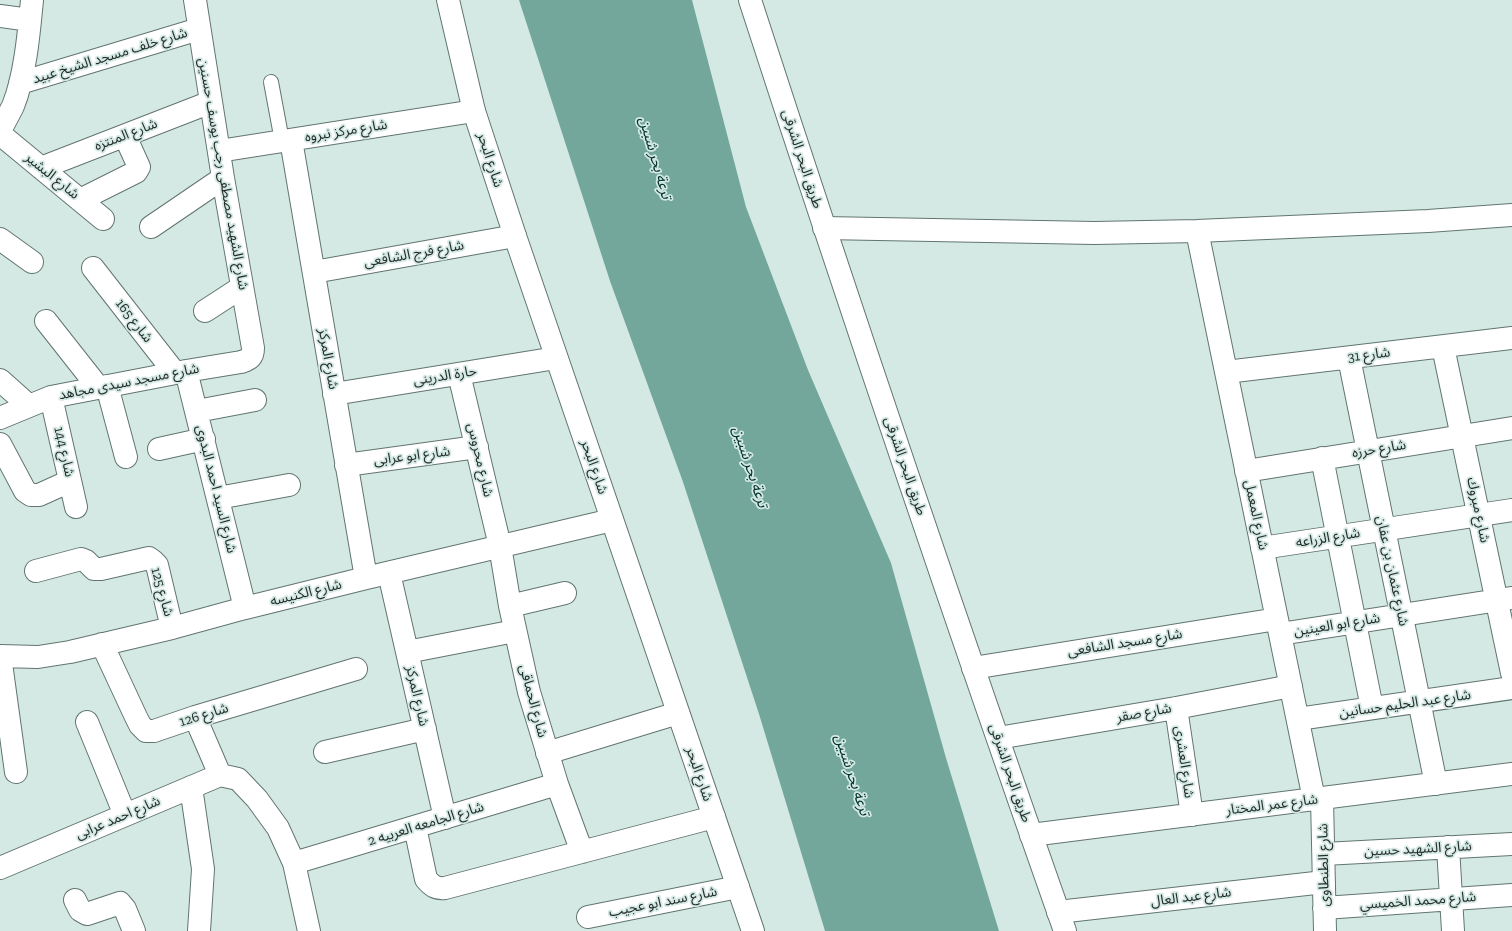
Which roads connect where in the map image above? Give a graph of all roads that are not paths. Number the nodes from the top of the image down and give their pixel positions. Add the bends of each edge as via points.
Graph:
1 (195, 0) edge
2 (448, 0) edge
3 (750, 0) edge
4 (31, 10) edge
5 (0, 16) edge
6 (199, 29) junction
7 (271, 82) dead end
8 (20, 83) junction
9 (211, 102) junction
10 (474, 111) junction
11 (0, 131) edge
12 (0, 134) edge
13 (125, 136) junction
14 (287, 141) junction
15 (219, 151) junction
16 (41, 168) junction
17 (222, 178) junction
18 (80, 200) junction
19 (1512, 215) edge
20 (103, 219) dead end
21 (151, 227) dead end
22 (824, 228) junction
23 (1197, 231) junction
24 (514, 236) junction
25 (0, 239) edge
26 (32, 262) dead end
27 (93, 268) dead end
28 (314, 272) junction
29 (242, 287) junction
30 (205, 311) dead end
31 (46, 321) dead end
32 (1512, 338) edge
33 (1443, 347) junction
34 (254, 348) joint
35 (556, 358) junction
36 (1349, 358) junction
37 (181, 372) junction
38 (1226, 372) junction
39 (460, 374) junction
40 (0, 380) edge
41 (103, 386) junction
42 (334, 394) junction
43 (51, 397) junction
44 (255, 400) dead end
45 (28, 405) junction
46 (197, 411) junction
47 (0, 418) edge
48 (1512, 428) edge
49 (1462, 436) junction
50 (204, 439) junction
51 (0, 444) edge
52 (477, 447) junction
53 (159, 449) dead end
54 (1368, 451) junction
55 (126, 457) dead end
56 (1322, 458) junction
57 (346, 464) junction
58 (1246, 471) junction
59 (70, 481) junction
60 (289, 485) dead end
61 (218, 498) junction
62 (76, 507) dead end
63 (1512, 510) edge
64 (1479, 515) junction
65 (612, 520) junction
66 (1384, 529) junction
67 (1338, 537) junction
68 (500, 546) junction
69 (1262, 548) junction
70 (36, 571) dead end
71 (389, 573) junction
72 (366, 578) junction
73 (565, 593) dead end
74 (1504, 599) edge
75 (510, 606) junction
76 (245, 608) junction
77 (1401, 615) junction
78 (1355, 622) junction
79 (1279, 626) junction
80 (172, 628) junction
81 (515, 631) junction
82 (102, 644) junction
83 (407, 652) junction
84 (0, 656) edge
85 (973, 668) junction
86 (356, 669) dead end
87 (1512, 673) edge
88 (1291, 686) junction
89 (1512, 688) edge
90 (1419, 702) junction
91 (1176, 708) junction
92 (1372, 708) junction
93 (678, 713) junction
94 (195, 717) junction
95 (1298, 719) junction
96 (87, 722) dead end
97 (425, 730) junction
98 (998, 738) junction
99 (325, 752) dead end
100 (547, 753) junction
101 (16, 772) dead end
102 (1512, 774) edge
103 (229, 777) junction
104 (557, 784) junction
105 (1436, 784) junction
106 (192, 787) junction
107 (1318, 799) junction
108 (125, 815) junction
109 (1192, 815) junction
110 (714, 817) junction
111 (444, 818) junction
112 (414, 827) junction
113 (1031, 835) junction
114 (1512, 844) edge
115 (1448, 847) junction
116 (582, 852) junction
117 (1324, 854) junction
118 (294, 863) junction
119 (1, 864) edge
120 (1324, 882) junction
121 (738, 887) junction
122 (1512, 895) edge
123 (1452, 899) junction
124 (74, 900) dead end
125 (1324, 908) junction
126 (588, 917) dead end
127 (1062, 922) edge
128 (134, 931) edge
129 (199, 931) edge
130 (309, 931) edge
131 (753, 931) edge
132 (1325, 931) edge
133 (1453, 931) edge

1 - 6 street, شارع الشهيد مصطفى رجب يوسف حسنين
2 - 10 street, شارع البحر
3 - 22 street, طريق البحر الشرقى
4 - 5 street
4 - 8 street
6 - 8 street, شارع خلف مسجد الشيخ عبيد
6 - 9 street, شارع الشهيد مصطفى رجب يوسف حسنين
7 - 14 lane
8 - 11 street via 13,106
9 - 13 street, شارع المنتزه
9 - 15 street, شارع الشهيد مصطفى رجب يوسف حسنين
10 - 14 street, شارع مركز نبروه
10 - 24 street, شارع البحر
12 - 16 street, شارع البشير
13 - 16 street, شارع المنتزه
13 - 18 street via 139,167 136,172
14 - 15 street, شارع مركز نبروه
14 - 28 street, شارع المركز
15 - 17 street, شارع الشهيد مصطفى رجب يوسف حسنين
16 - 18 street, شارع البشير
17 - 21 street
17 - 29 street, شارع الشهيد مصطفى رجب يوسف حسنين
18 - 20 street, شارع البشير
19 - 23 street
22 - 23 street via 1095,233
22 - 85 street, طريق البحر الشرقى
23 - 38 street, شارع المعمل
24 - 28 street, شارع فرج الشافعى
24 - 35 street, شارع البحر
25 - 26 street
27 - 37 street, شارع 165
28 - 42 street, شارع المركز
29 - 30 street
29 - 34 street, شارع الشهيد مصطفى رجب يوسف حسنين
31 - 41 street
32 - 33 street, شارع 31
33 - 36 street, شارع 31
33 - 49 street, شارع مبروك
34 - 37 street, شارع مسجد سيدى مجاهد via 249,360
35 - 39 street, حارة الدرينى
35 - 65 street, شارع البحر
36 - 38 street, شارع 31
36 - 54 street, شارع عثمان بن عفان
37 - 41 street, شارع مسجد سيدى مجاهد
37 - 46 street, شارع السيد احمد البدوى
38 - 58 street, شارع المعمل
39 - 42 street, حارة الدرينى
39 - 52 street, شارع محروس
40 - 45 street
41 - 43 street, شارع مسجد سيدى مجاهد
41 - 55 street
42 - 57 street, شارع المركز
43 - 45 street, شارع مسجد سيدى مجاهد
43 - 59 street, شارع 144
44 - 46 street
45 - 47 street, شارع مسجد سيدى مجاهد
46 - 50 street, شارع السيد احمد البدوى
48 - 49 street, شارع حرزه
49 - 54 street, شارع حرزه
49 - 64 street, شارع مبروك
50 - 53 street
50 - 61 street, شارع السيد احمد البدوى
51 - 59 street via 24,491 31,495 39,495
52 - 57 street, شارع ابو عرابى
52 - 68 street, شارع محروس
54 - 56 street, شارع حرزه
54 - 66 street, شارع عثمان بن عفان
56 - 58 street, شارع حرزه
56 - 67 street
57 - 72 street, شارع المركز
58 - 69 street, شارع المعمل
59 - 62 street, شارع 144
60 - 61 street
61 - 76 street, شارع السيد احمد البدوى
63 - 64 street, شارع الزراعه
64 - 66 street, شارع الزراعه
64 - 74 street, شارع مبروك
65 - 68 street, شارع الكنيسه
65 - 93 street, شارع البحر
66 - 67 street, شارع الزراعه
66 - 77 street, شارع عثمان بن عفان
67 - 69 street, شارع الزراعه
67 - 78 street
68 - 71 street, شارع الكنيسه
68 - 75 street, شارع الحماقى
69 - 79 street, شارع المعمل
70 - 80 street, شارع 125 via 80,559 94,569 101,569 149,558 157,565
71 - 72 street, شارع الكنيسه
71 - 83 street, شارع المركز
72 - 76 street, شارع الكنيسه
73 - 75 street
74 - 77 street, شارع ابو العينين
74 - 87 street, شارع مبروك
75 - 81 street, شارع الحماقى
76 - 80 street, شارع الكنيسه
77 - 78 street, شارع ابو العينين
77 - 90 street, شارع عثمان بن عفان
78 - 79 street, شارع ابو العينين
78 - 92 street
79 - 85 street, شارع مسجد الشافعى
79 - 88 street, شارع المعمل
80 - 82 street, شارع الكنيسه
81 - 83 street
81 - 100 street, شارع الحماقى
82 - 84 street, شارع الكنيسه via 38,657
82 - 94 street, شارع 126 via 140,725 146,731 154,731
83 - 97 street, شارع المركز
84 - 101 street
85 - 98 street, طريق البحر الشرقى
86 - 94 street, شارع 126
88 - 91 street, شارع صقر
88 - 95 street, شارع المعمل
89 - 90 street, شارع عبد الحليم حسانين
90 - 92 street, شارع عبد الحليم حسانين
90 - 105 street, شارع عثمان بن عفان
91 - 98 street, شارع صقر
91 - 109 street, شارع العشرى
92 - 95 street, شارع عبد الحليم حسانين
93 - 100 street
93 - 110 street, شارع البحر
94 - 103 street
95 - 107 street, شارع المعمل
96 - 108 street
97 - 99 street
97 - 111 street, شارع المركز
98 - 113 street, طريق البحر الشرقى
100 - 104 street, شارع الحماقى
102 - 105 street, شارع عمر المختار
103 - 106 street, شارع احمد عرابى
103 - 118 street via 257,799 278,828
104 - 111 street, شارع الجامعه العربيه 2
104 - 116 street, شارع الحماقى
105 - 107 street, شارع عمر المختار
106 - 108 street, شارع احمد عرابى
106 - 129 street via 203,869
107 - 109 street, شارع عمر المختار
107 - 117 street, شارع الطنطاوى
108 - 119 street, شارع احمد عرابى
109 - 113 street, شارع عمر المختار
110 - 116 street
110 - 121 street, شارع البحر
111 - 112 street, شارع الجامعه العربيه 2
112 - 116 street via 426,879 437,889
112 - 118 street, شارع الجامعه العربيه 2
113 - 127 street, طريق البحر الشرقى
114 - 115 street, شارع الشهيد حسين
115 - 117 street, شارع الشهيد حسين
115 - 123 street
117 - 120 street, شارع الطنطاوى
118 - 130 street
120 - 125 street, شارع الطنطاوى
120 - 127 street, شارع عبد العال
121 - 126 street, شارع سند ابو عجيب
121 - 131 street, شارع البحر
122 - 123 street, شارع محمد الخميسي
123 - 125 street, شارع محمد الخميسي
123 - 133 street
124 - 128 street via 80,910 87,914 120,903
125 - 132 street, شارع الطنطاوى

